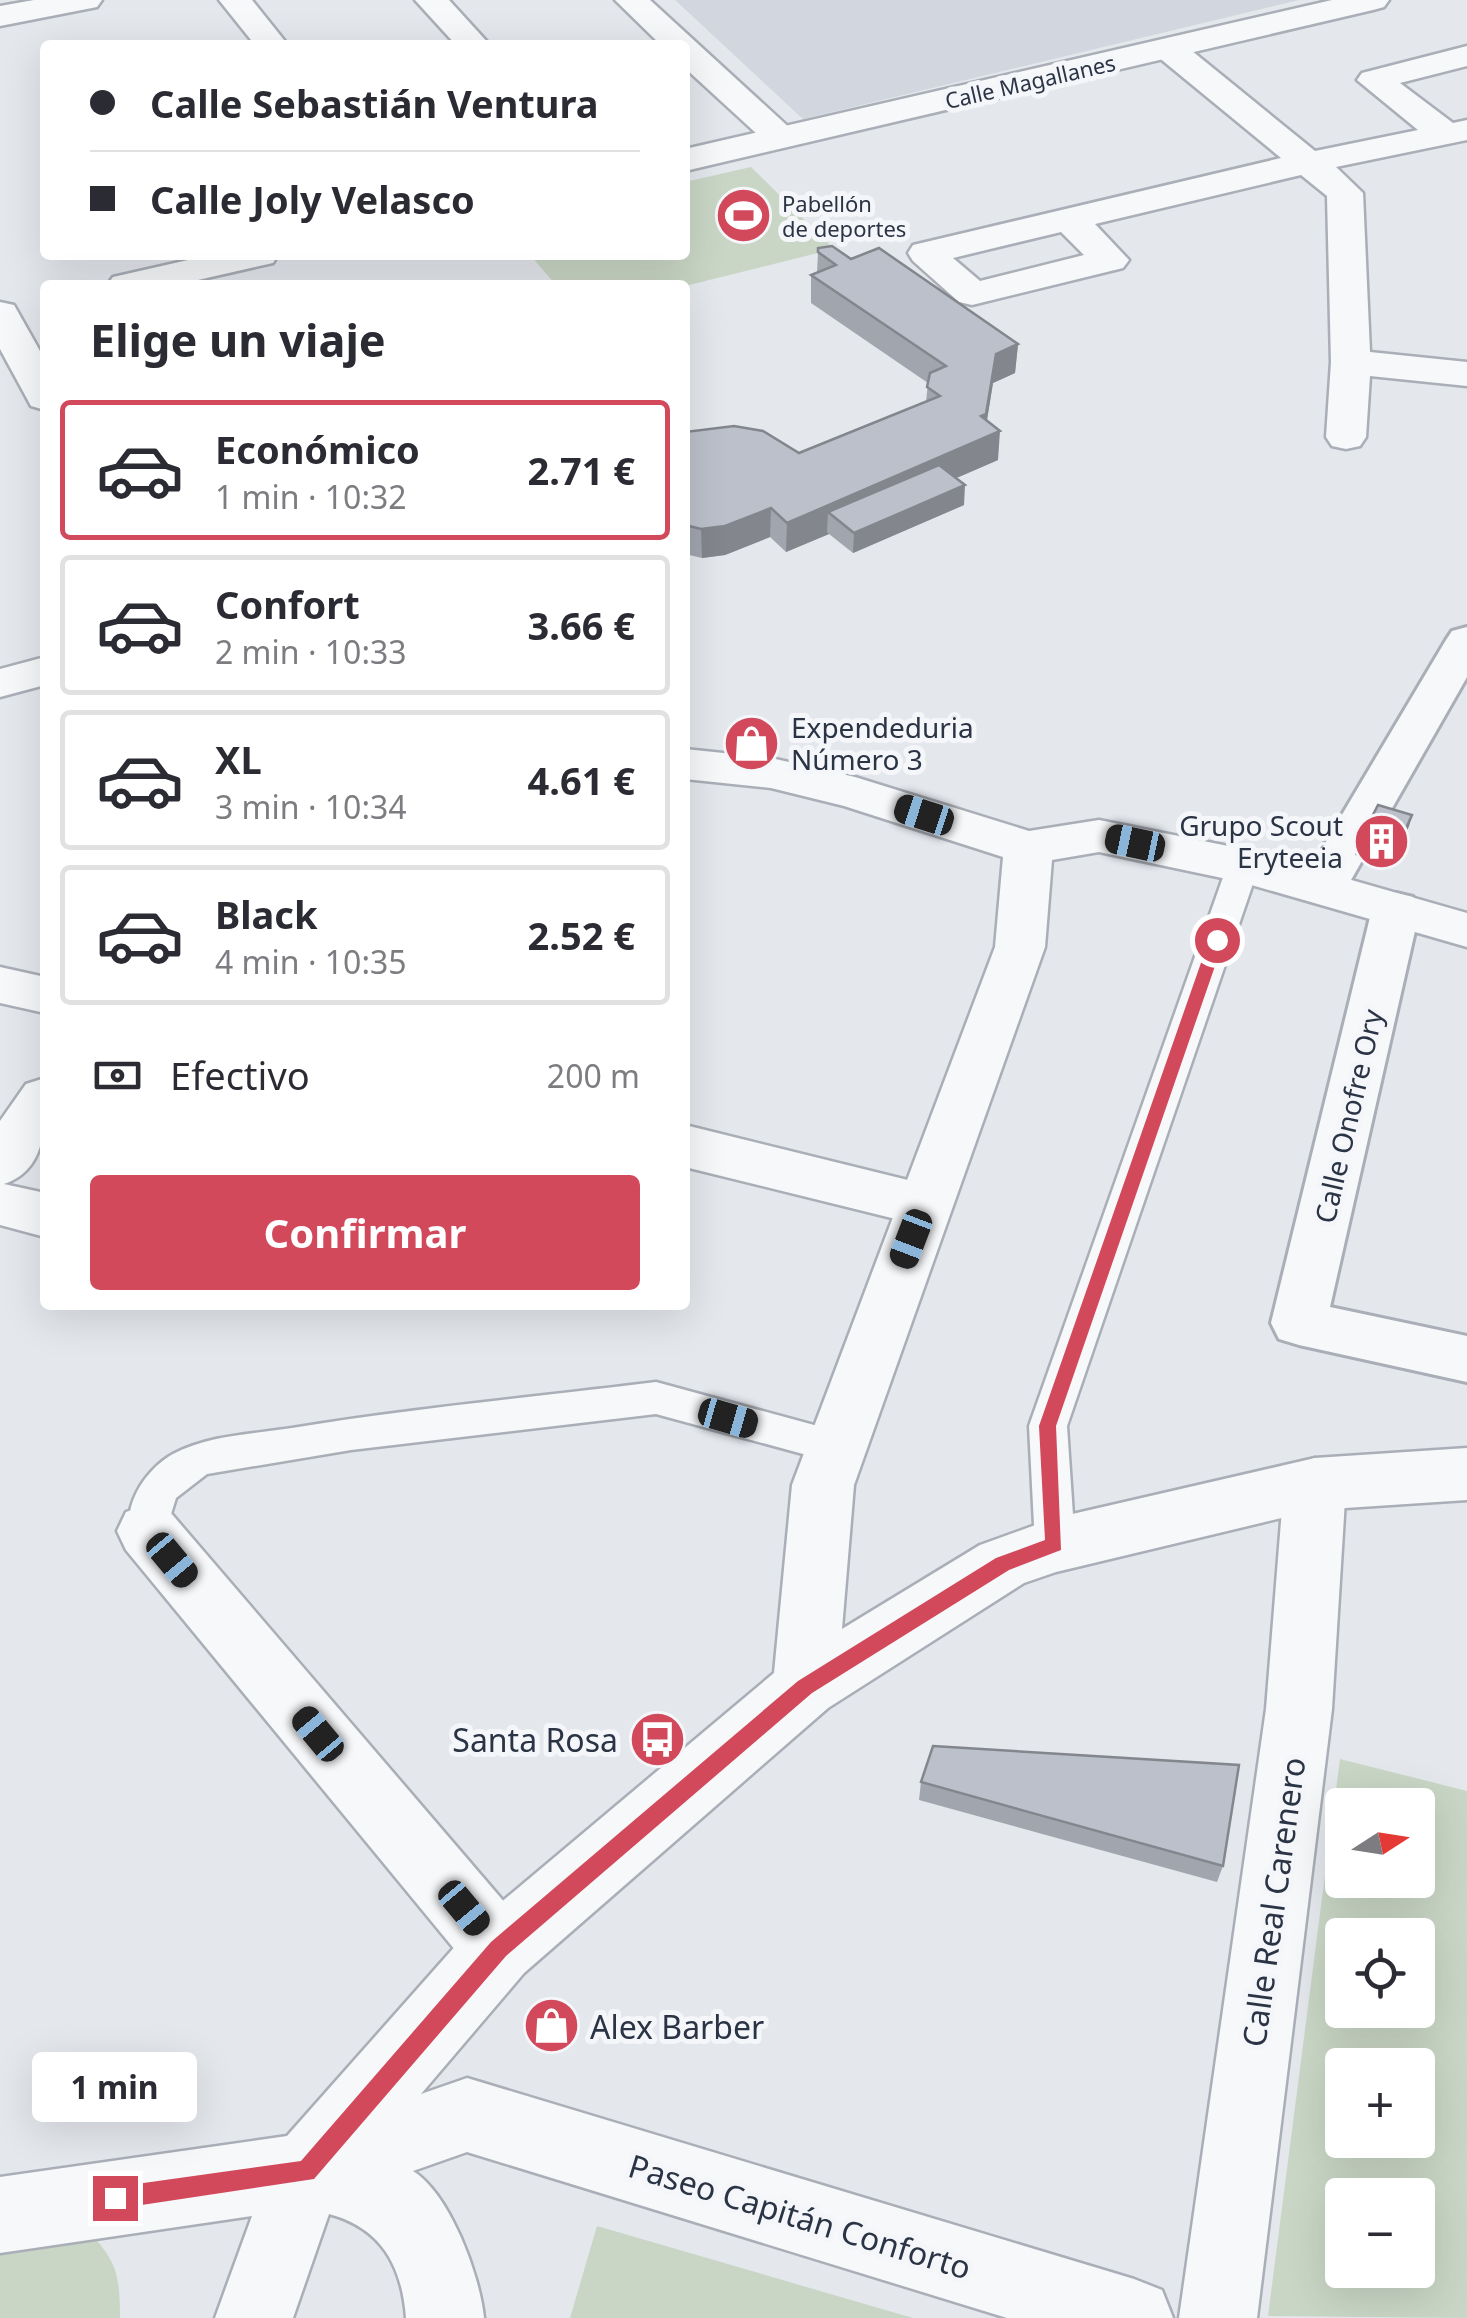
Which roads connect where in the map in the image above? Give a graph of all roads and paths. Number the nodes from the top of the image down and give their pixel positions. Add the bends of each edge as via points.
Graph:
1 (86, 0) edge
2 (235, 0) edge
3 (432, 0) edge
4 (631, 0) edge
5 (1374, 0) edge
6 (0, 16) edge
7 (268, 40) edge
8 (469, 40) edge
9 (674, 40) edge
10 (1168, 50) junction
11 (690, 54) edge
12 (1467, 56) edge
13 (1460, 132) edge
14 (781, 138) junction
15 (690, 159) edge
16 (1311, 162) junction
17 (1071, 222) dead end
18 (238, 260) edge
19 (148, 280) edge
20 (11, 311) edge
21 (1351, 362) junction
22 (1467, 374) edge
23 (40, 385) edge
24 (1346, 437) dead end
25 (1467, 640) edge
26 (40, 673) edge
27 (0, 683) edge
28 (690, 765) edge
29 (1028, 848) junction
30 (1243, 866) junction
31 (1323, 887) junction
32 (1396, 910) junction
33 (1467, 930) edge
34 (0, 985) edge
35 (40, 994) edge
36 (40, 1105) edge
37 (690, 1147) edge
38 (0, 1164) edge
39 (0, 1204) edge
40 (924, 1205) junction
41 (40, 1214) edge
42 (1467, 1359) edge
43 (842, 1428) junction
44 (1466, 1473) edge
45 (1315, 1484) junction
46 (148, 1531) joint
47 (1055, 1544) junction
48 (805, 1687) junction
49 (498, 1949) junction
50 (306, 2172) junction
51 (0, 2214) edge
52 (254, 2318) edge
53 (445, 2318) edge
54 (1134, 2318) edge
55 (1218, 2318) edge

1 - 6 street
2 - 7 street
3 - 8 street
4 - 9 street
5 - 10 street, Calle Magallanes
10 - 14 street, Calle Magallanes
10 - 16 street
11 - 14 street
12 - 13 street via 1374,80
13 - 16 street
14 - 15 street, Calle Magallanes
16 - 17 street
16 - 21 street via 1345,193
18 - 19 street
20 - 23 street
21 - 22 street
21 - 24 street
25 - 31 street
26 - 27 street
28 - 29 street via 827,786
29 - 30 street via 1099,836
29 - 40 street via 1020,947
30 - 31 street
30 - 47 lane via 1048,1426
31 - 32 street
32 - 33 street
32 - 42 street, Calle Onofre Ory via 1300,1323
34 - 35 street
36 - 38 street
37 - 40 street
39 - 41 street
40 - 43 street
43 - 46 lane via 656,1398 351,1434 181,1467 154,1496
43 - 48 street via 823,1486
44 - 45 street
45 - 47 street
45 - 55 street, Calle Real Carenero via 1299,1709
46 - 49 street
47 - 48 street via 1002,1564
48 - 49 street
49 - 50 street
50 - 51 street
50 - 52 street
50 - 53 street via 340,2178 400,2207 428,2256
50 - 54 street, Paseo Capitán Conforto via 467,2115

